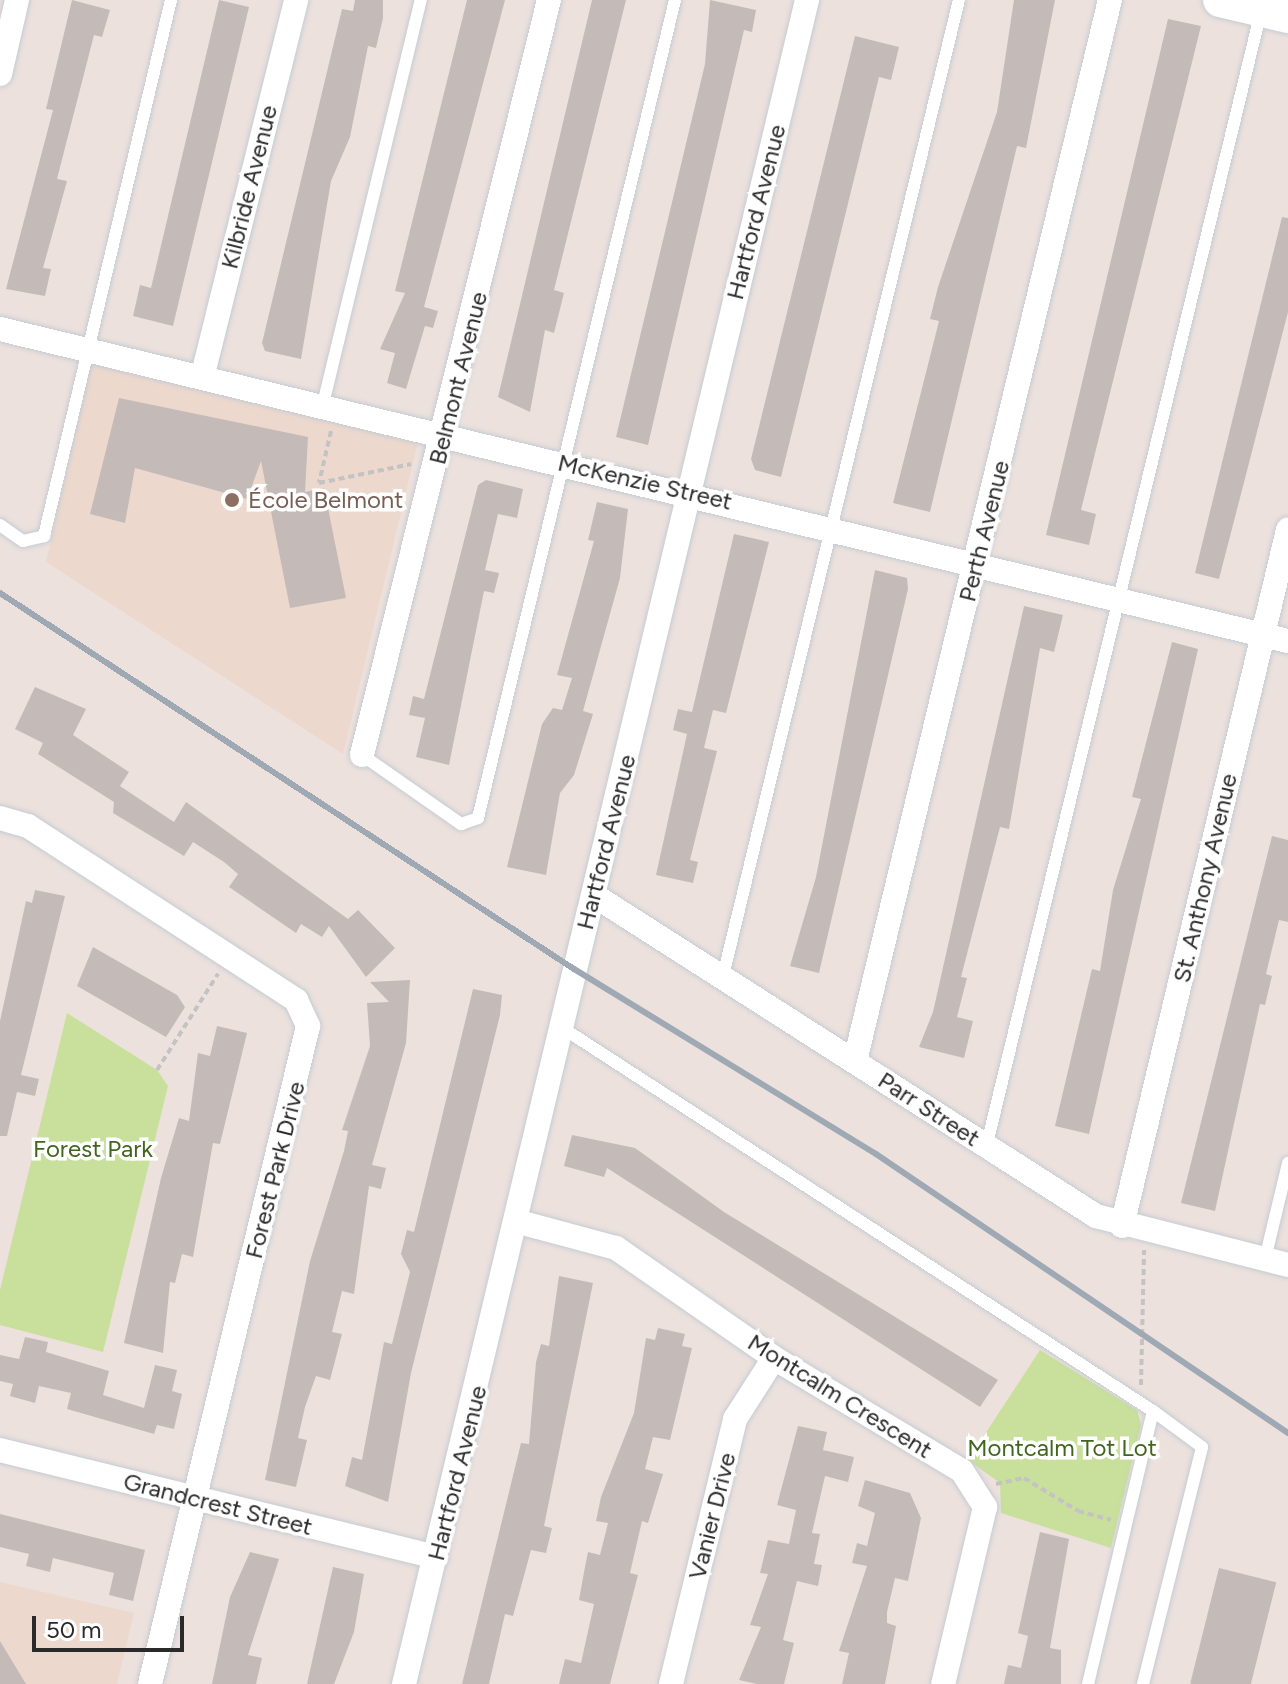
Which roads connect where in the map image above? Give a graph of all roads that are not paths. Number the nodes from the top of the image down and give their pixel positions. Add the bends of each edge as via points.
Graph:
1 (17, 0) edge
2 (171, 0) edge
3 (296, 0) edge
4 (421, 0) edge
5 (549, 0) edge
6 (675, 0) edge
7 (807, 0) edge
8 (959, 0) edge
9 (1110, 0) edge
10 (1220, 0) edge
11 (1271, 9) edge
12 (0, 74) edge
13 (0, 329) edge
14 (90, 348) junction
15 (203, 374) junction
16 (330, 406) junction
17 (445, 434) junction
18 (560, 464) junction
19 (687, 491) junction
20 (0, 525) edge
21 (832, 525) junction
22 (1288, 530) edge
23 (976, 563) junction
24 (1122, 598) junction
25 (1263, 635) junction
26 (1288, 641) edge
27 (362, 755) joint
28 (0, 818) edge
29 (595, 896) junction
30 (723, 976) junction
31 (561, 1027) junction
32 (855, 1061) junction
33 (986, 1148) junction
34 (1288, 1163) edge
35 (519, 1222) junction
36 (1122, 1226) junction
37 (1276, 1262) edge
38 (774, 1358) junction
39 (1153, 1411) junction
40 (0, 1450) edge
41 (194, 1498) junction
42 (436, 1557) junction
43 (150, 1684) edge
44 (404, 1684) edge
45 (671, 1684) edge
46 (943, 1684) edge
47 (1088, 1684) edge
48 (1143, 1684) edge

1 - 12 street
2 - 14 lane
3 - 15 street, Kilbride Avenue
4 - 16 lane
5 - 17 street, Belmont Avenue
6 - 18 lane
7 - 19 street, Hartford Avenue
8 - 21 lane
9 - 23 street, Perth Avenue
10 - 11 main road
11 - 24 lane
13 - 14 street, McKenzie Street
14 - 15 street, McKenzie Street
14 - 20 lane via 44,536 23,541
15 - 16 street, McKenzie Street
16 - 17 street, McKenzie Street
17 - 18 street, McKenzie Street
17 - 27 street, Belmont Avenue
18 - 19 street, McKenzie Street
18 - 27 lane via 478,818 461,824
19 - 21 street, McKenzie Street
19 - 29 street, Hartford Avenue
21 - 23 street, McKenzie Street
21 - 30 lane
22 - 25 street, St. Anthony Avenue
23 - 24 street, McKenzie Street
23 - 32 street, Perth Avenue
24 - 25 street, McKenzie Street
24 - 33 lane
25 - 26 street, McKenzie Street
25 - 36 street, St. Anthony Avenue
28 - 41 street, Forest Park Drive via 28,826 296,1000 308,1026
29 - 30 street, Parr Street
29 - 31 street, Hartford Avenue
30 - 32 street, Parr Street
31 - 35 street, Hartford Avenue
31 - 39 lane
32 - 33 street, Parr Street
33 - 36 street, Parr Street
34 - 37 lane
35 - 38 street, Montcalm Crescent via 616,1248
35 - 42 street, Hartford Avenue
36 - 37 street, Parr Street
38 - 45 street, Vanier Drive via 735,1419
38 - 46 street, Montcalm Crescent via 962,1471 979,1491 980,1531
39 - 47 lane
39 - 48 lane via 1202,1447
40 - 41 street, Grandcrest Street
41 - 42 street, Grandcrest Street
41 - 43 street, Forest Park Drive
42 - 44 street, Hartford Avenue

